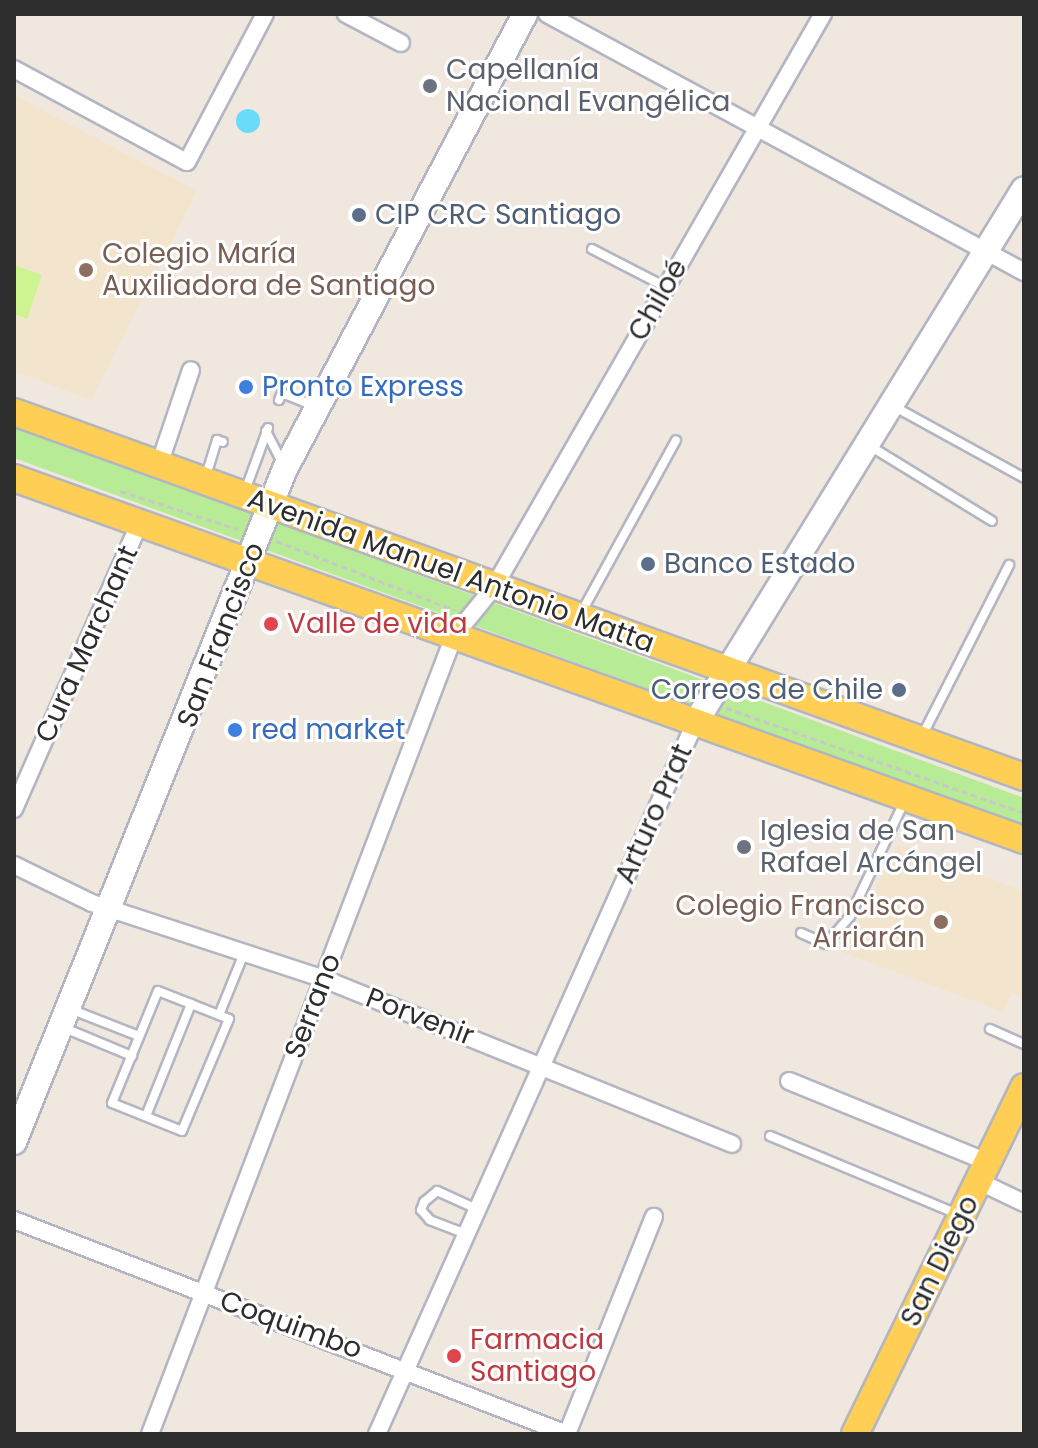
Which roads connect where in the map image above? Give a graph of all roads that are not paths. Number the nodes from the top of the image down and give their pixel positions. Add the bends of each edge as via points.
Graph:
1 (265, 14) edge
2 (346, 14) edge
3 (525, 14) edge
4 (547, 14) edge
5 (823, 14) edge
6 (401, 43) dead end
7 (14, 69) edge
8 (758, 128) junction
9 (1024, 189) edge
10 (592, 249) dead end
11 (986, 250) junction
12 (1024, 272) edge
13 (666, 287) junction
14 (191, 370) dead end
15 (279, 400) dead end
16 (890, 404) junction
17 (315, 406) junction
18 (14, 412) edge
19 (676, 440) dead end
20 (223, 442) dead end
21 (866, 444) junction
22 (159, 465) junction
23 (285, 469) junction
24 (1024, 478) edge
25 (204, 481) junction
26 (15, 482) edge
27 (243, 496) junction
28 (270, 505) junction
29 (992, 521) dead end
30 (140, 522) junction
31 (251, 563) junction
32 (1009, 565) dead end
33 (494, 587) junction
34 (579, 617) junction
35 (462, 627) junction
36 (725, 671) junction
37 (694, 725) junction
38 (920, 739) junction
39 (1024, 777) edge
40 (905, 799) junction
41 (14, 809) edge
42 (1024, 840) edge
43 (14, 865) edge
44 (110, 910) junction
45 (801, 933) dead end
46 (246, 951) junction
47 (324, 979) junction
48 (191, 1004) junction
49 (219, 1015) junction
50 (66, 1018) junction
51 (990, 1029) dead end
52 (139, 1036) junction
53 (1024, 1044) edge
54 (132, 1056) junction
55 (543, 1064) junction
56 (789, 1081) dead end
57 (1024, 1087) edge
58 (146, 1116) junction
59 (770, 1136) dead end
60 (14, 1142) edge
61 (732, 1144) dead end
62 (983, 1172) junction
63 (1024, 1203) edge
64 (478, 1209) junction
65 (962, 1215) junction
66 (654, 1217) dead end
67 (14, 1220) edge
68 (467, 1235) junction
69 (204, 1293) junction
70 (407, 1368) junction
71 (557, 1432) edge
72 (150, 1434) edge
73 (377, 1434) edge
74 (855, 1434) edge

1 - 7 street via 187,162
2 - 6 street
3 - 17 main road, San Francisco
4 - 8 street
5 - 8 street, Chiloé
8 - 11 street
8 - 13 street, Chiloé
9 - 11 main road, Arturo Prat
10 - 13 lane
11 - 12 street
11 - 16 main road, Arturo Prat
13 - 33 street, Chiloé
14 - 22 street
15 - 17 lane via 282,393
16 - 21 main road, Arturo Prat
16 - 24 lane
17 - 23 main road, San Francisco
18 - 22 main road, Avenida Manuel Antonio Matta
19 - 34 lane
20 - 25 lane via 217,440
21 - 29 lane
21 - 36 main road, Arturo Prat
22 - 25 main road, Avenida Manuel Antonio Matta
23 - 27 lane via 267,430 254,453
23 - 28 main road, San Francisco
25 - 27 main road, Avenida Manuel Antonio Matta
26 - 30 main road
27 - 28 main road, Avenida Manuel Antonio Matta
28 - 31 main road, San Francisco
28 - 33 main road, Avenida Manuel Antonio Matta
30 - 31 main road
30 - 41 street, Cura Marchant
31 - 35 main road
31 - 44 main road, San Francisco
32 - 38 lane
33 - 34 main road, Avenida Manuel Antonio Matta
33 - 35 street, Serrano
34 - 36 main road, Avenida Manuel Antonio Matta
35 - 37 main road
35 - 47 street, Serrano
36 - 37 main road, Arturo Prat
36 - 38 main road, Avenida Manuel Antonio Matta
37 - 40 main road
37 - 55 street, Arturo Prat
38 - 39 main road, Avenida Manuel Antonio Matta
40 - 42 main road
40 - 45 lane via 850,916 826,944
43 - 44 street, Porvenir
44 - 46 street, Porvenir
44 - 50 main road, San Francisco
46 - 47 street, Porvenir
46 - 49 lane
47 - 55 street, Porvenir
47 - 69 street, Serrano
48 - 49 lane
48 - 52 lane via 158,991
48 - 58 lane
49 - 58 lane via 229,1019 182,1131
50 - 52 lane
50 - 54 lane
50 - 60 main road, San Francisco
51 - 53 lane
52 - 54 lane
54 - 58 lane via 112,1103
55 - 61 street, Porvenir
55 - 64 street, Arturo Prat
56 - 62 street
57 - 62 main road, San Diego
59 - 65 lane
62 - 63 street
62 - 65 main road, San Diego
64 - 68 street, Arturo Prat
64 - 68 lane via 437,1191 424,1202 421,1210 430,1220
65 - 74 main road, San Diego
66 - 71 street
67 - 69 street, Coquimbo
68 - 70 street, Arturo Prat
69 - 70 street, Coquimbo
69 - 72 street, Serrano
70 - 71 street, Coquimbo
70 - 73 street, Arturo Prat

